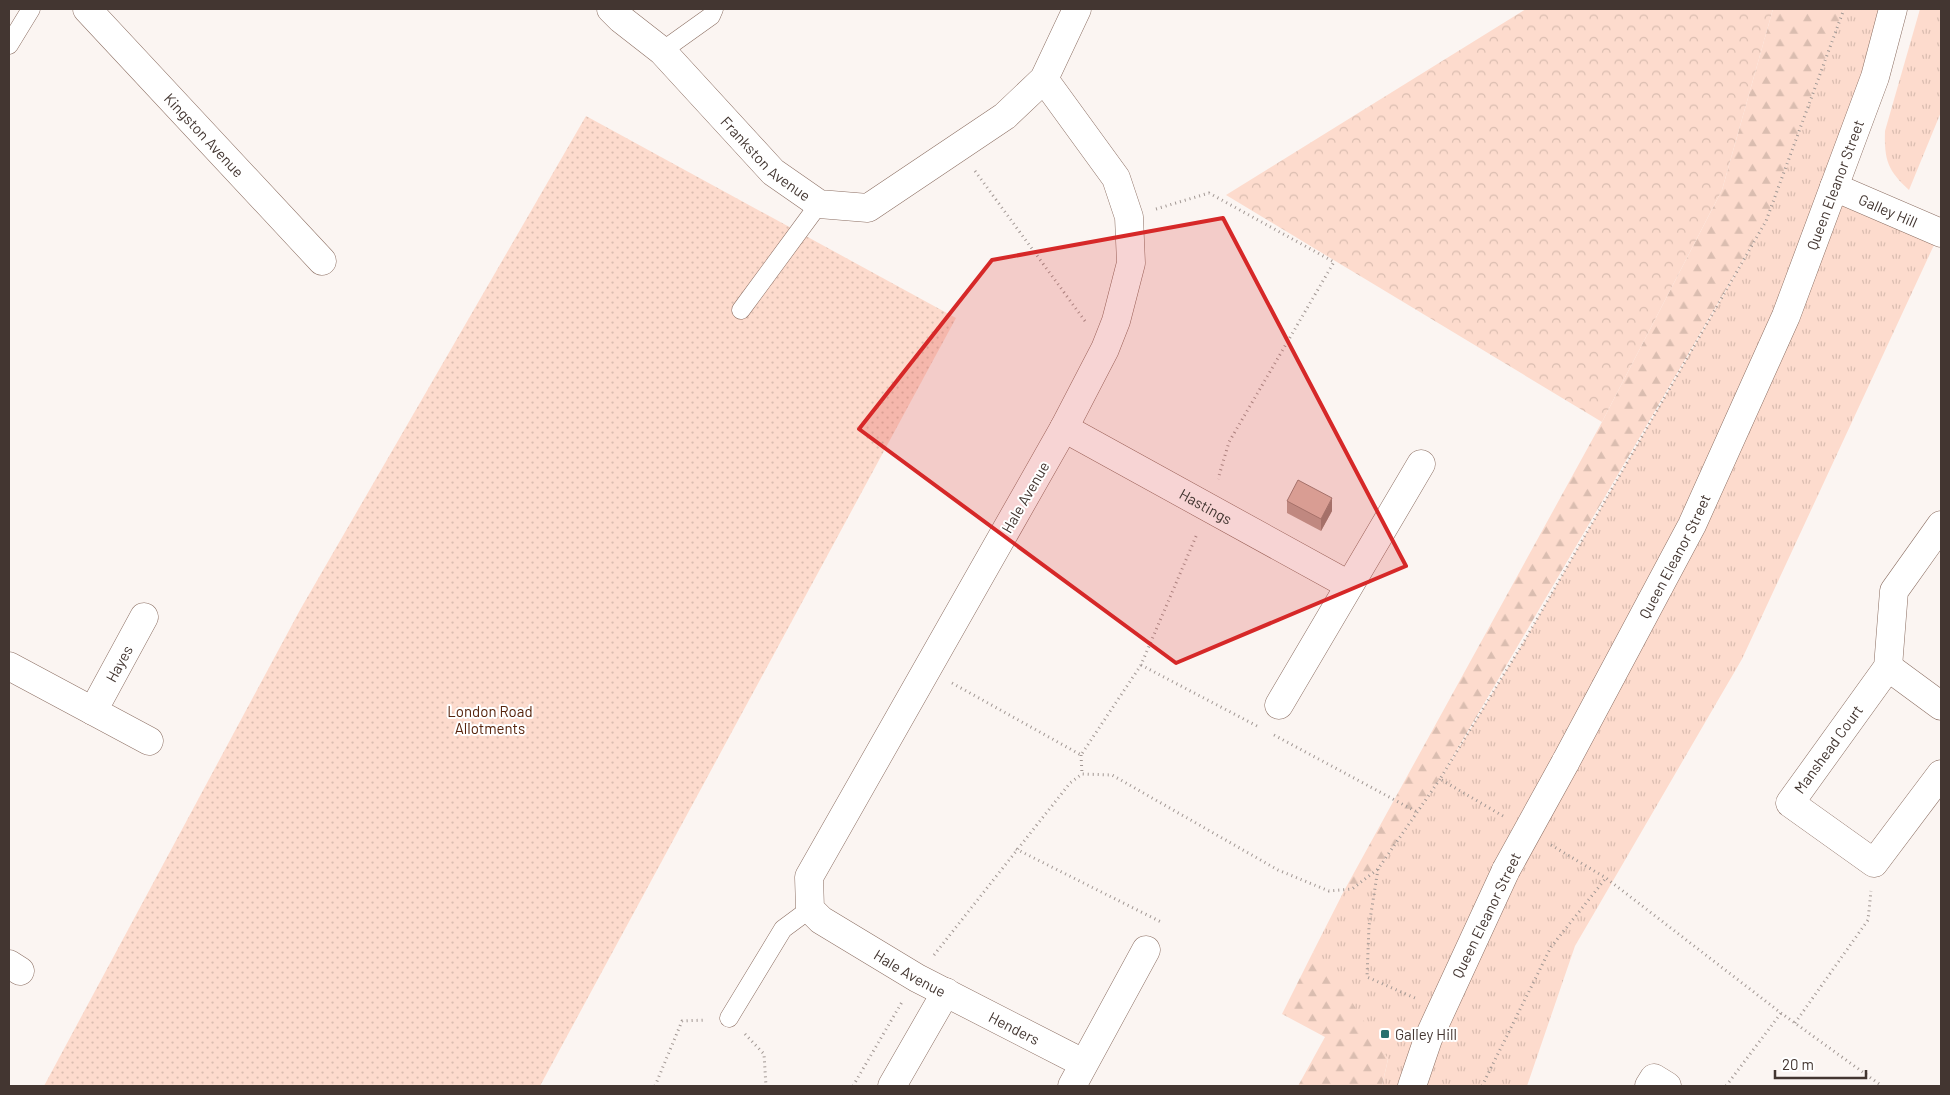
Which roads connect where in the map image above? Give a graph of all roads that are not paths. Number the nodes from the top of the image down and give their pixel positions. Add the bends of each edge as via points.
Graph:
1 (31, 9) edge
2 (87, 9) edge
3 (611, 9) edge
4 (714, 9) edge
5 (1076, 9) edge
6 (1893, 9) edge
7 (9, 45) edge
8 (662, 51) junction
9 (1044, 79) junction
10 (1834, 187) junction
11 (819, 204) junction
12 (1941, 233) edge
13 (322, 261) dead end
14 (741, 310) dead end
15 (1064, 428) junction
16 (1421, 464) dead end
17 (1941, 525) edge
18 (1349, 585) junction
19 (144, 617) dead end
20 (9, 666) edge
21 (1888, 667) junction
22 (1279, 705) road end
23 (1941, 706) edge
24 (94, 711) junction
25 (149, 741) dead end
26 (1941, 774) edge
27 (810, 909) junction
28 (1146, 950) road end
29 (946, 992) junction
30 (729, 1018) road end
31 (1077, 1075) edge
32 (892, 1086) edge
33 (1412, 1086) edge
34 (1648, 1086) edge
35 (1667, 1086) edge

1 - 7 lane
2 - 13 street, Kingston Avenue
3 - 8 street, Frankston Avenue
4 - 8 lane via 712,16
5 - 9 street
6 - 10 street, Queen Eleanor Street via 1875,77
8 - 11 street, Frankston Avenue via 773,172
9 - 11 street, Frankston Avenue via 1005,116 868,208
9 - 15 street, Hale Avenue via 1116,178 1129,217 1131,263 1116,321
10 - 12 street, Galley Hill
10 - 33 street, Queen Eleanor Street, bridge via 1786,316 1692,525 1506,870 1428,1039
11 - 14 lane
15 - 18 street, Hastings
15 - 27 street, Hale Avenue via 809,877
16 - 18 street
17 - 21 street via 1894,591
18 - 22 street
19 - 24 street, Hayes
20 - 24 street
21 - 23 street
21 - 26 street, Manshead Court via 1790,803 1874,863
24 - 25 street
27 - 29 street, Hale Avenue via 820,920
27 - 30 lane via 782,929
28 - 31 street, Henders
29 - 31 street, Henders
29 - 32 street, Hale Avenue
34 - 35 street via 1654,1078

